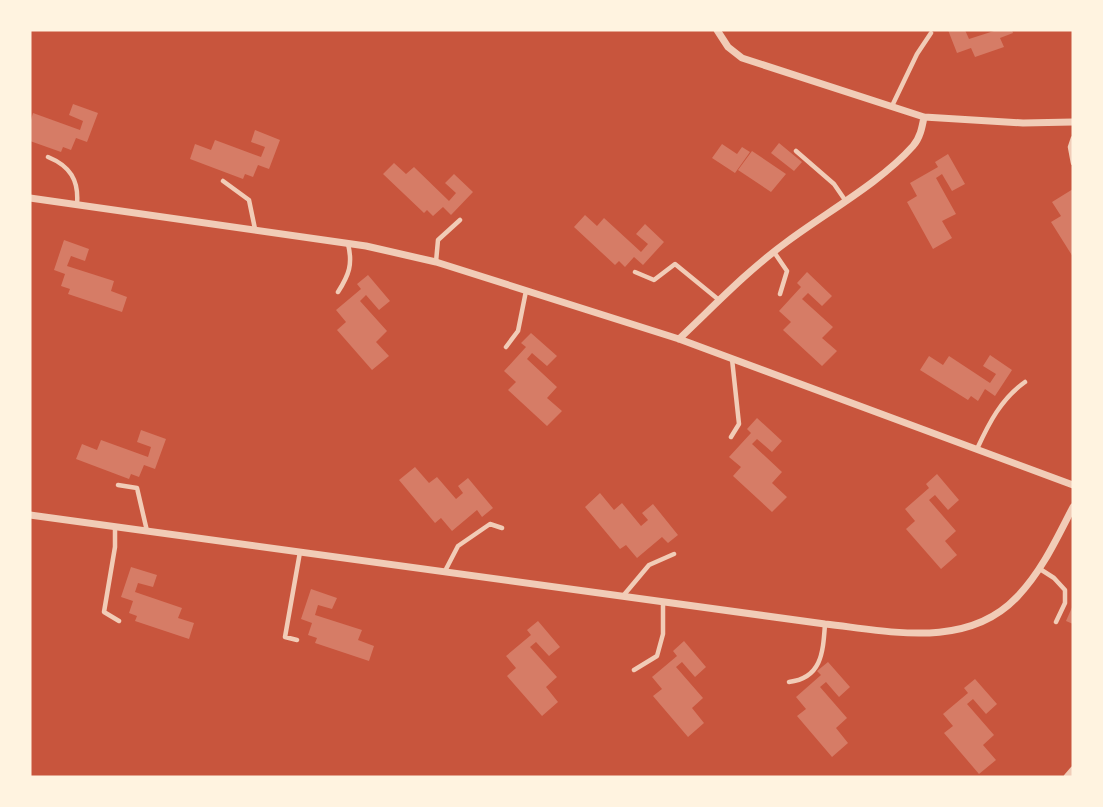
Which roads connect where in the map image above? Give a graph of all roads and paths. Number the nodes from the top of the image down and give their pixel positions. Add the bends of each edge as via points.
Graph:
1 (717, 30) edge
2 (931, 33) dead end
3 (892, 106) junction
4 (924, 117) junction
5 (1073, 122) edge
6 (1073, 138) edge
7 (796, 151) dead end
8 (48, 157) dead end
9 (1073, 163) edge
10 (223, 181) dead end
11 (30, 198) edge
12 (845, 200) junction
13 (77, 204) junction
14 (460, 220) dead end
15 (255, 230) junction
16 (348, 243) junction
17 (774, 252) junction
18 (436, 262) junction
19 (635, 272) dead end
20 (526, 290) junction
21 (338, 292) dead end
22 (780, 293) dead end
23 (719, 301) junction
24 (679, 339) junction
25 (506, 347) dead end
26 (732, 358) junction
27 (1025, 383) dead end
28 (731, 436) dead end
29 (977, 449) junction
30 (118, 485) dead end
31 (1073, 485) edge
32 (1073, 506) edge
33 (30, 515) edge
34 (115, 527) junction
35 (502, 528) dead end
36 (147, 531) junction
37 (300, 552) junction
38 (674, 554) dead end
39 (1039, 569) junction
40 (444, 572) junction
41 (623, 597) junction
42 (663, 602) junction
43 (119, 621) dead end
44 (1056, 622) dead end
45 (825, 624) junction
46 (297, 640) dead end
47 (634, 670) dead end
48 (789, 682) dead end
49 (1073, 770) edge
50 (1067, 777) edge

1 - 3 street via 742,58
2 - 3 lane
3 - 4 street
4 - 5 street
4 - 12 street via 915,144
6 - 9 lane
7 - 12 lane via 834,184
8 - 13 lane via 67,167 78,188
10 - 15 lane via 249,200
11 - 13 street
12 - 17 street
13 - 15 street
14 - 18 lane via 439,240
15 - 16 street
16 - 18 street
16 - 21 lane via 352,261
17 - 22 lane via 787,271
17 - 23 street
18 - 20 street
19 - 23 lane via 654,279 674,264
20 - 24 street
20 - 25 lane via 518,331
23 - 24 street
24 - 26 street
26 - 28 lane via 739,424
26 - 29 street
27 - 29 lane via 1008,394
29 - 31 street
30 - 36 lane via 137,488
32 - 39 street
33 - 34 street
34 - 36 street
34 - 43 lane via 104,612
35 - 40 lane via 490,524 458,546
36 - 37 street
37 - 40 street
37 - 46 lane via 285,637
38 - 41 lane via 649,565
39 - 44 lane via 1065,590 1065,603
39 - 45 street via 1017,598 998,613 956,631 899,633
40 - 41 street
41 - 42 street
42 - 45 street
42 - 47 lane via 663,634 657,656
45 - 48 lane via 820,662 807,678
49 - 50 street

